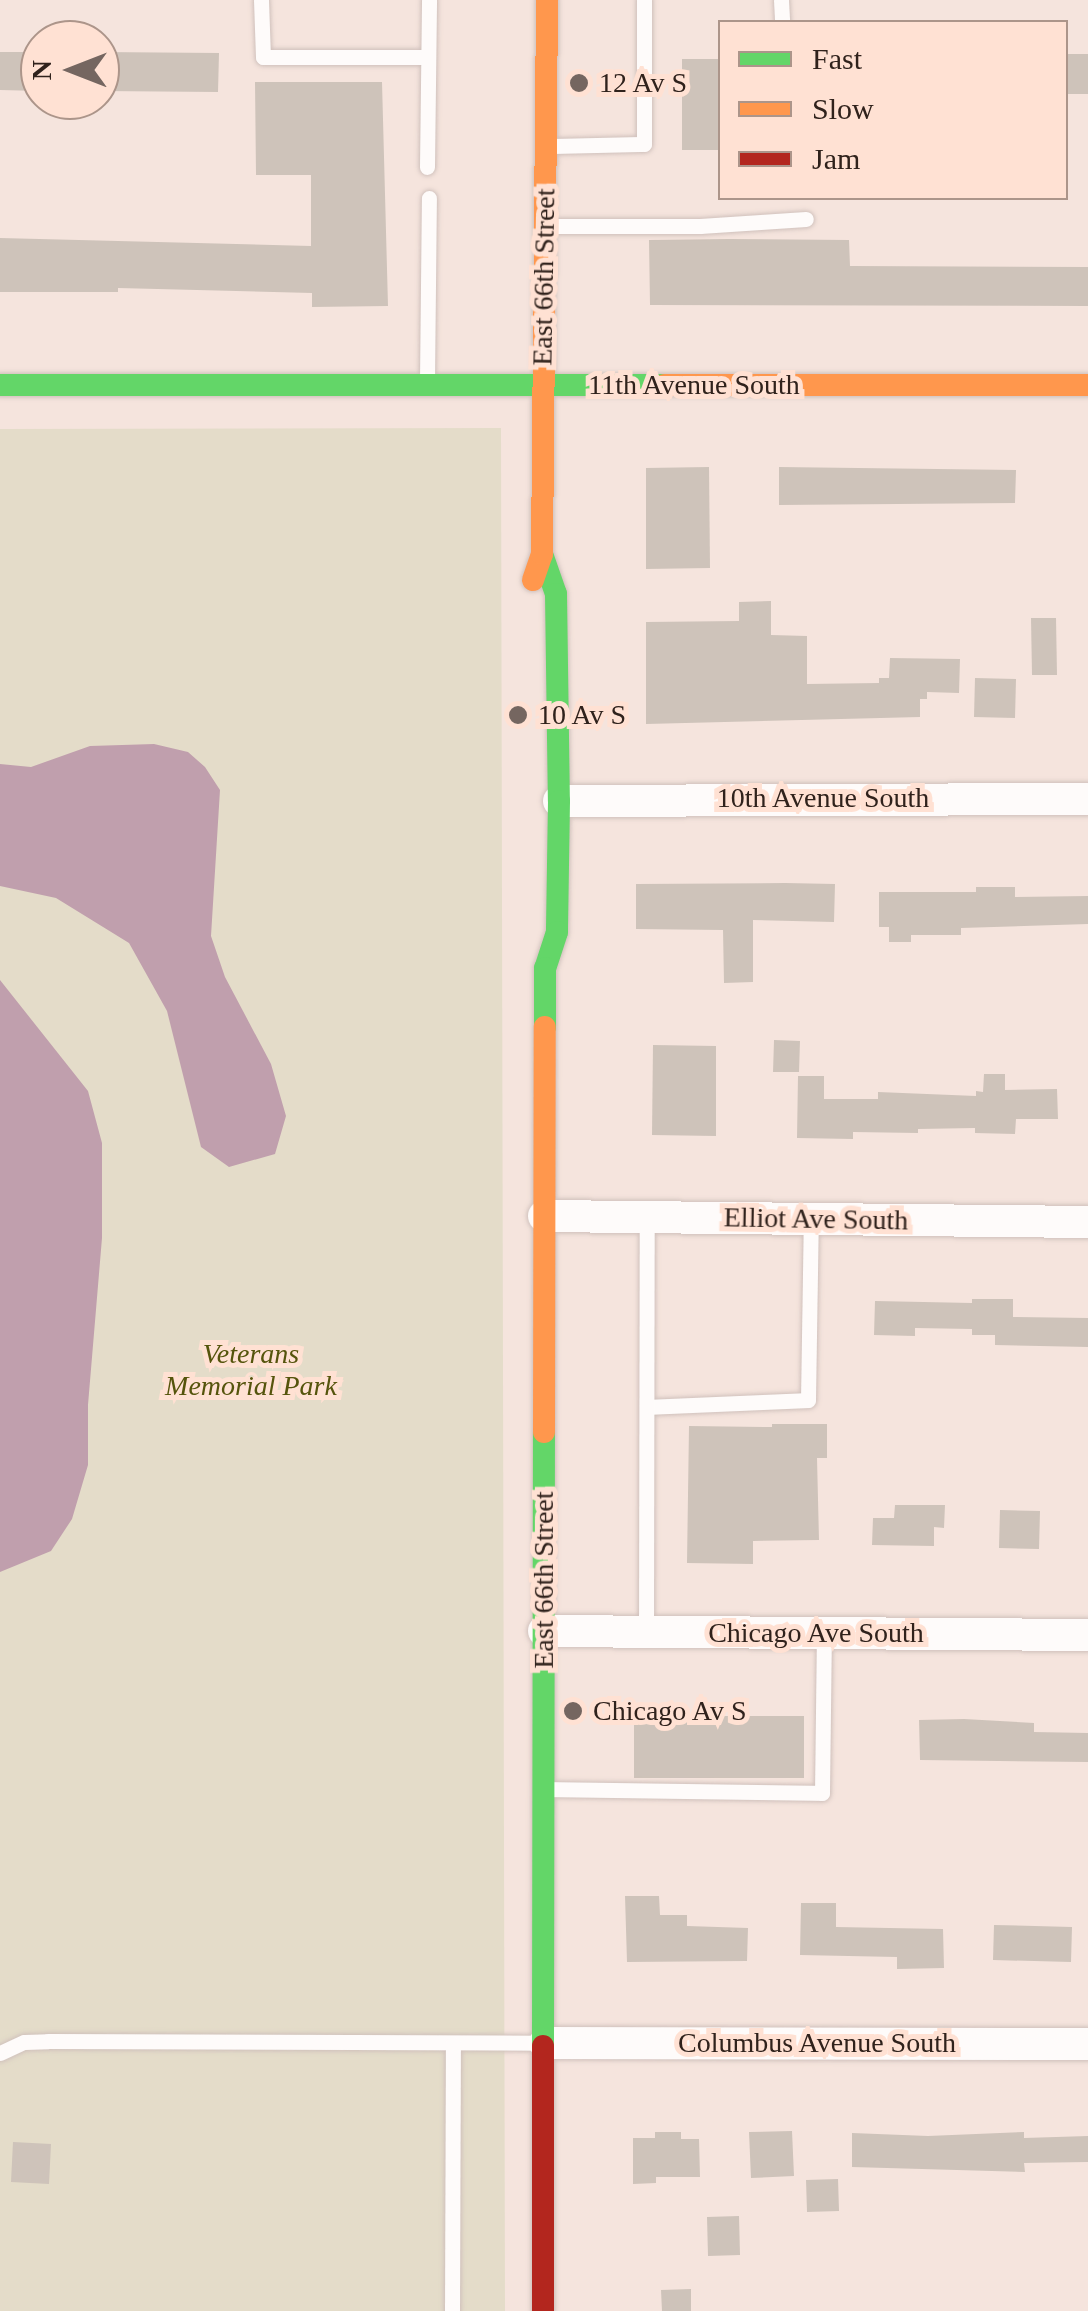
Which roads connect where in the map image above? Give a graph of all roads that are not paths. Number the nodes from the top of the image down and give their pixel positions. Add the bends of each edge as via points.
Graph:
1 (262, 0) edge
2 (429, 0) edge
3 (548, 0) edge
4 (644, 0) edge
5 (428, 57) junction
6 (545, 146) junction
7 (428, 167) dead end
8 (429, 198) dead end
9 (806, 220) dead end
10 (546, 226) junction
11 (0, 385) edge
12 (426, 385) junction
13 (542, 385) junction
14 (1088, 385) edge
15 (542, 554) junction
16 (529, 610) dead end
17 (1088, 799) edge
18 (558, 801) junction
19 (531, 933) dead end
20 (545, 968) junction
21 (544, 1216) junction
22 (647, 1217) junction
23 (811, 1219) junction
24 (1088, 1222) edge
25 (647, 1407) junction
26 (544, 1632) junction
27 (646, 1632) junction
28 (824, 1633) junction
29 (1088, 1635) edge
30 (545, 1788) junction
31 (545, 2042) junction
32 (454, 2044) junction
33 (1088, 2044) edge
34 (0, 2052) edge
35 (452, 2311) edge
36 (543, 2311) edge

1 - 5 lane via 263,57
2 - 5 lane
3 - 6 main road, East 66th Street
4 - 6 lane via 644,144
5 - 7 lane
6 - 10 main road, East 66th Street
8 - 12 lane
9 - 10 lane
10 - 13 main road, East 66th Street
11 - 12 main road, 11th Avenue South
12 - 13 main road, 11th Avenue South
13 - 14 main road, 11th Avenue South
13 - 15 main road, East 66th Street
15 - 16 main road, East 66th Street
15 - 18 main road, East 66th Street via 556,594
17 - 18 street, 10th Avenue South
18 - 20 main road, East 66th Street via 557,932
19 - 20 main road, East 66th Street
20 - 21 main road, East 66th Street
21 - 22 street, Elliot Ave South
21 - 26 main road, East 66th Street
22 - 23 street, Elliot Ave South
22 - 25 lane
23 - 24 street, Elliot Ave South
23 - 25 lane via 808,1400
25 - 27 lane
26 - 27 street, Chicago Ave South
26 - 30 main road, East 66th Street
27 - 28 street, Chicago Ave South
28 - 29 street, Chicago Ave South
28 - 30 lane via 822,1793
30 - 31 main road, East 66th Street
31 - 32 lane
31 - 33 street, Columbus Avenue South
31 - 36 main road, East 66th Street
32 - 34 lane via 48,2041
32 - 35 lane

